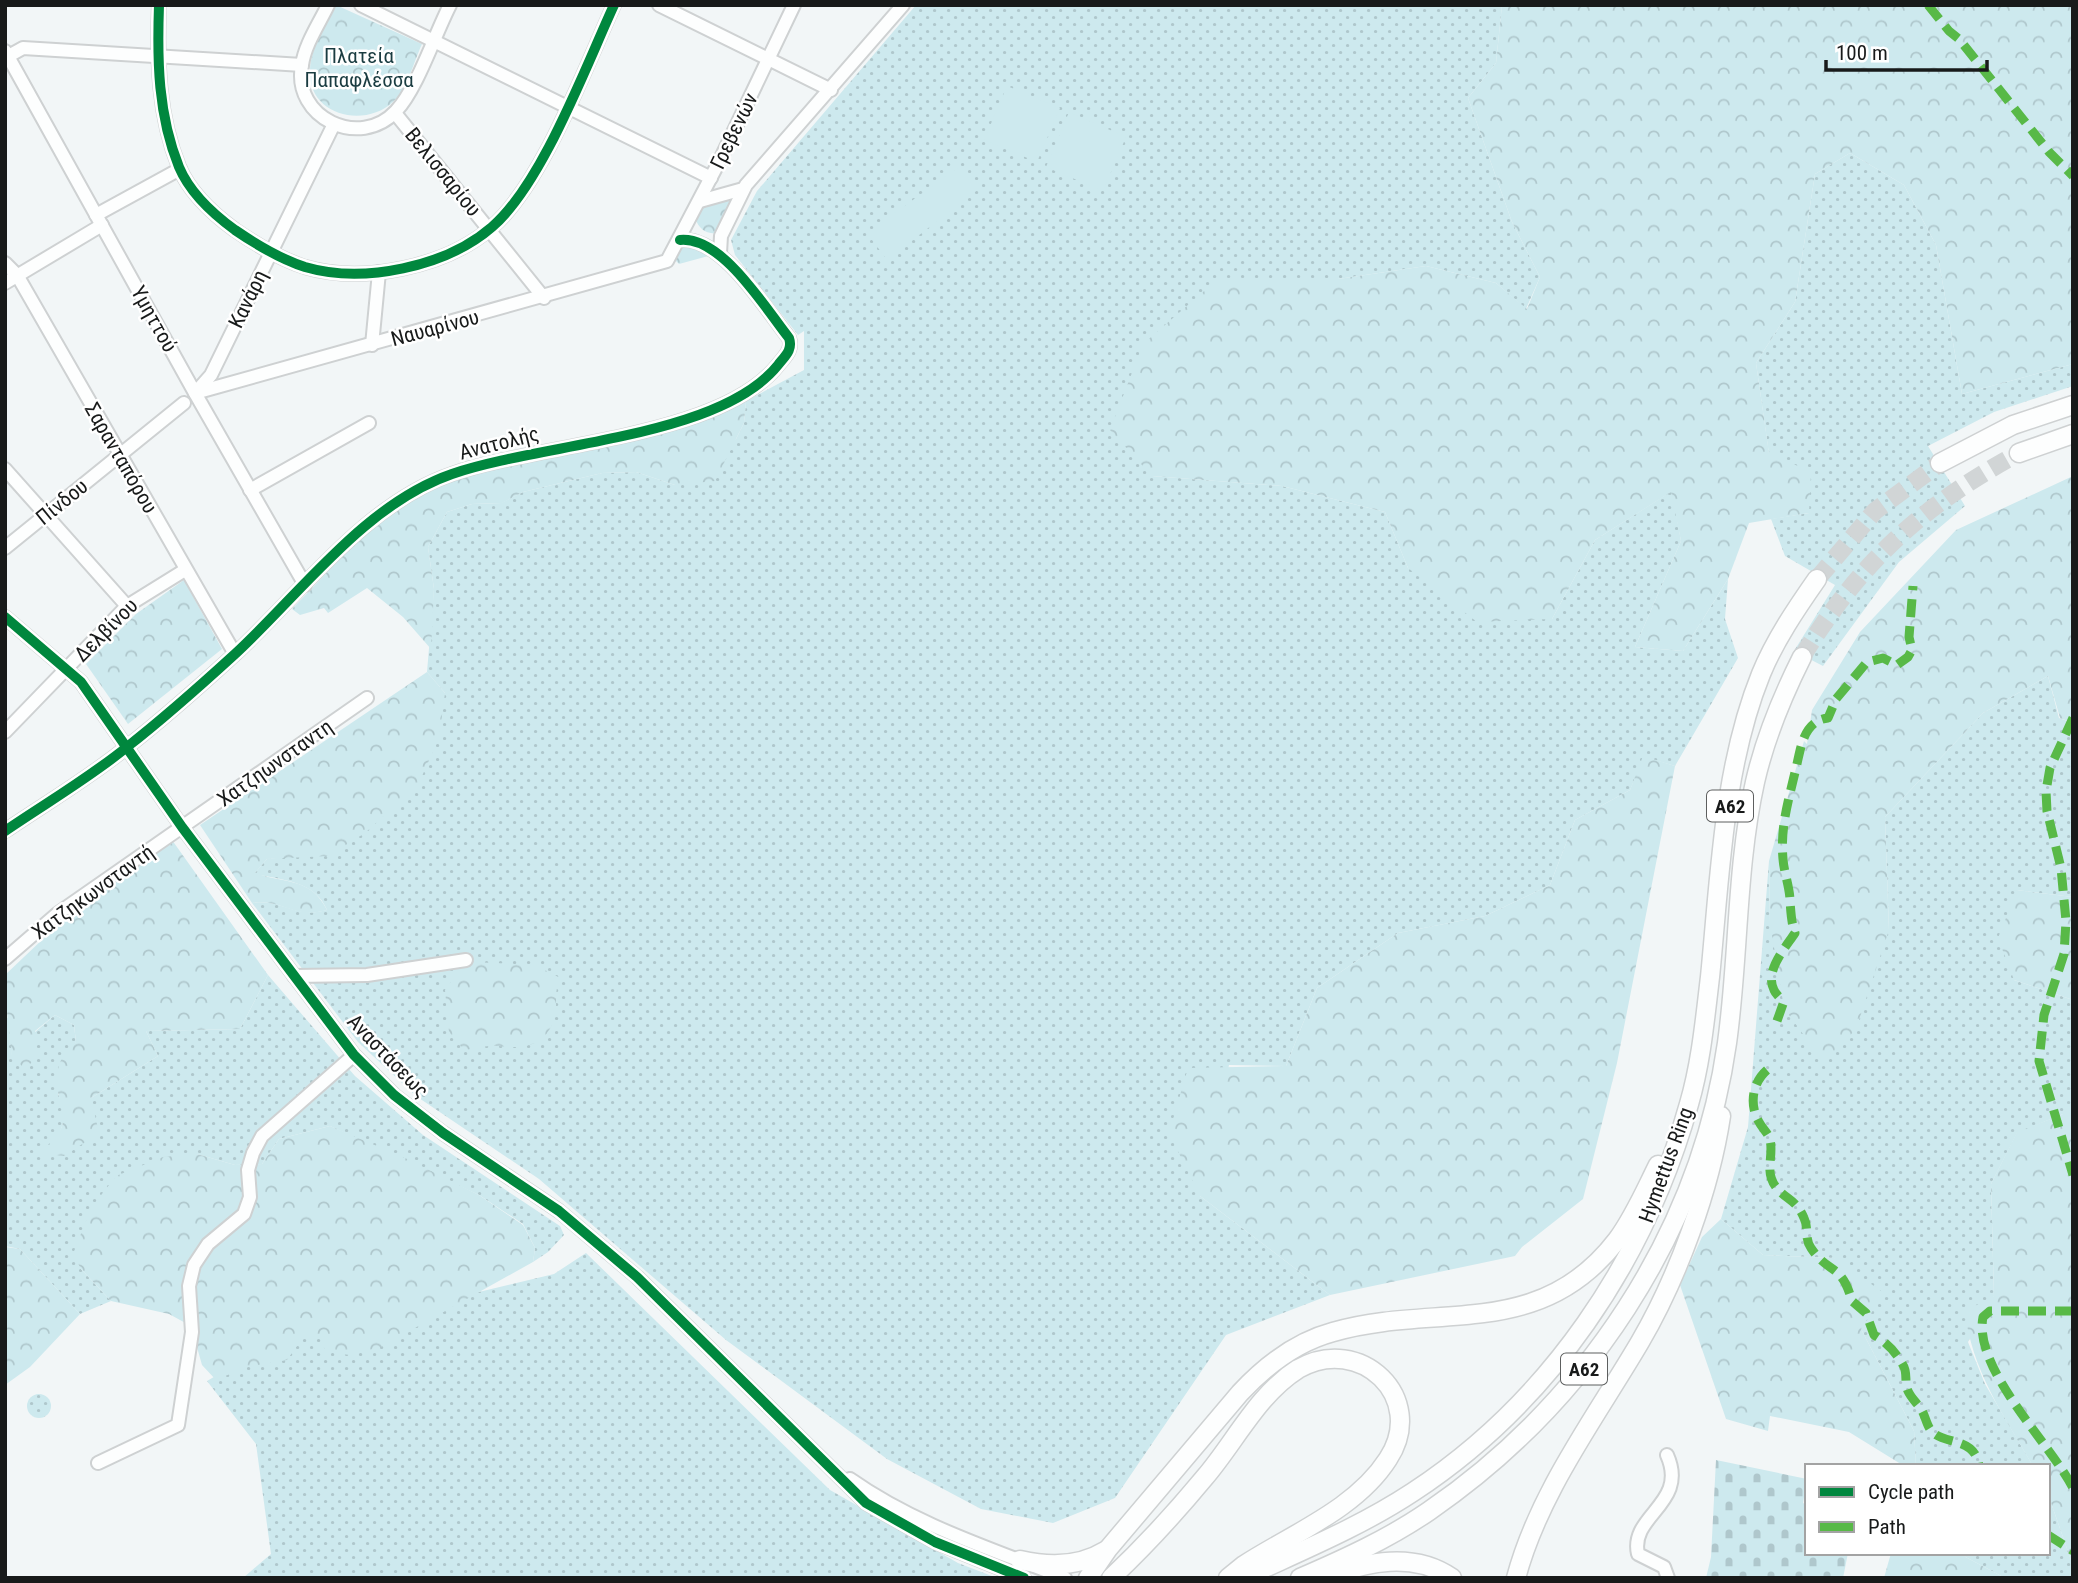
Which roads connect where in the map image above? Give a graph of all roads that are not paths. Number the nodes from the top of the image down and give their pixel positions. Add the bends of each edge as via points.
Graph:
1 (159, 5) edge
2 (328, 5) edge
3 (361, 5) edge
4 (450, 5) edge
5 (614, 5) edge
6 (659, 5) edge
7 (794, 5) edge
8 (903, 5) edge
9 (432, 41) junction
10 (6, 55) edge
11 (157, 55) junction
12 (769, 60) junction
13 (302, 65) junction
14 (831, 90) junction
15 (566, 107) junction
16 (395, 113) junction
17 (333, 125) junction
18 (180, 169) junction
19 (709, 183) junction
20 (743, 189) junction
21 (700, 201) junction
22 (691, 218) junction
23 (99, 220) junction
24 (489, 230) junction
25 (721, 236) junction
26 (680, 240) junction
27 (271, 253) junction
28 (720, 253) junction
29 (671, 255) joint
30 (5, 263) edge
31 (379, 272) junction
32 (17, 275) junction
33 (5, 283) edge
34 (544, 298) junction
35 (372, 345) junction
36 (195, 393) junction
37 (184, 403) dead end
38 (2073, 405) edge
39 (369, 423) dead end
40 (2073, 434) edge
41 (2019, 453) tunnel mouth
42 (120, 456) junction
43 (1940, 463) tunnel mouth
44 (5, 469) edge
45 (250, 490) junction
46 (46, 515) junction
47 (5, 548) edge
48 (186, 570) junction
49 (1817, 579) tunnel mouth
50 (305, 585) junction
51 (127, 606) junction
52 (5, 617) edge
53 (235, 654) junction
54 (1802, 657) tunnel mouth
55 (67, 668) junction
56 (367, 698) dead end
57 (5, 732) edge
58 (126, 748) junction
59 (182, 827) junction
60 (5, 831) edge
61 (5, 959) edge
62 (466, 960) dead end
63 (294, 976) junction
64 (1726, 1046) junction
65 (354, 1055) junction
66 (1689, 1103) junction
67 (1667, 1455) dead end
68 (98, 1463) dead end
69 (1108, 1549) junction
70 (1022, 1569) edge
71 (1124, 1571) edge
72 (1065, 1578) edge
73 (1088, 1578) edge
74 (1111, 1578) edge
75 (1228, 1578) edge
76 (1243, 1578) edge
77 (1300, 1578) edge
78 (1322, 1578) edge
79 (1452, 1578) edge
80 (1516, 1578) edge
81 (1668, 1578) edge

1 - 11 street
2 - 13 street
3 - 9 street
4 - 9 street
5 - 15 street
6 - 12 street
7 - 12 street, Γρεβενών
8 - 14 street
9 - 15 street
9 - 16 street
10 - 11 street via 23,48
10 - 23 street, Υμηττού
11 - 13 street
11 - 18 street via 165,121
12 - 14 street
12 - 19 street, Γρεβενών
13 - 17 street via 309,104
14 - 20 street
15 - 19 street
15 - 24 street via 528,185
16 - 17 street via 365,127
16 - 24 street, Βελισσαρίου
17 - 27 street, Κανάρη
18 - 23 street
18 - 27 street via 218,218
19 - 21 street, Γρεβενών
20 - 21 street
20 - 25 street
21 - 22 street, Γρεβενών
22 - 25 street via 695,230 708,237
22 - 26 street, Γρεβενών
23 - 32 street
23 - 36 street, Υμηττού
24 - 31 street via 457,250
24 - 34 street, Βελισσαρίου
25 - 28 street
26 - 28 street, Ανατολής via 701,242
26 - 29 street, Γρεβενών
27 - 31 street via 306,267 340,273
27 - 36 street, Κανάρη via 211,374
28 - 50 street, Ανατολής via 789,338 789,352 766,377 740,397 703,415 477,465 430,481 373,519
29 - 34 street, Ναυαρίνου via 663,263
30 - 32 street, Σαρανταπόρου
31 - 35 street
32 - 33 street
32 - 42 street, Σαρανταπόρου
34 - 35 street, Ναυαρίνου
35 - 36 street, Ναυαρίνου
36 - 45 street, Υμηττού
37 - 42 street, Πίνδου
38 - 43 highway via 2013,425
39 - 45 street
40 - 41 highway
42 - 46 street, Πίνδου
42 - 48 street, Σαρανταπόρου
44 - 46 street
45 - 50 street, Υμηττού
46 - 47 street, Πίνδου
46 - 51 street
48 - 51 street, Δελβίνου
48 - 53 street, Σαρανταπόρου
49 - 66 highway, Hymettus Ring / Α62 via 1762,673 1742,734
50 - 53 street, Ανατολής
51 - 55 street, Δελβίνου
52 - 55 street, Αναστάσεως
53 - 58 street, Ανατολής
54 - 64 highway, Hymettus Ring / Α62 via 1775,714 1755,784
55 - 57 street, Δελβίνου
55 - 58 street, Αναστάσεως
56 - 59 street, Χατζηωνσταντη
58 - 59 street, Αναστάσεως
58 - 60 street, Ανατολής
59 - 61 street, Χατζηκωνσταντή via 57,914
59 - 63 street, Αναστάσεως
62 - 63 street via 367,975
63 - 65 street, Αναστάσεως
64 - 77 highway, Hymettus Ring / Α62 via 1707,1130 1678,1215 1622,1314 1580,1374 1526,1432 1460,1489 1380,1539
64 - 80 highway via 1721,1121 1692,1226 1642,1340 1560,1475
65 - 68 street via 262,1136 248,1170 250,1197 244,1214 208,1244 194,1265 189,1286 192,1332 178,1424
65 - 70 street, Αναστάσεως via 394,1096 599,1244 815,1455 874,1496
66 - 69 highway via 1631,1218 1583,1274 1521,1307 1358,1326 1330,1332 1283,1355 1240,1392
66 - 76 highway, Hymettus Ring / Α62 via 1640,1236 1575,1340 1535,1387 1475,1446 1412,1493
67 - 81 street via 1673,1467 1671,1491 1636,1546 1646,1560 1664,1567
69 - 70 highway via 1072,1564
69 - 73 highway
70 - 72 street, Αναστάσεως
71 - 74 highway
71 - 75 highway via 1287,1377 1329,1358 1361,1362 1372,1369 1393,1392 1399,1412 1398,1435 1388,1459 1348,1501
78 - 79 highway via 1361,1566 1401,1561 1435,1568

